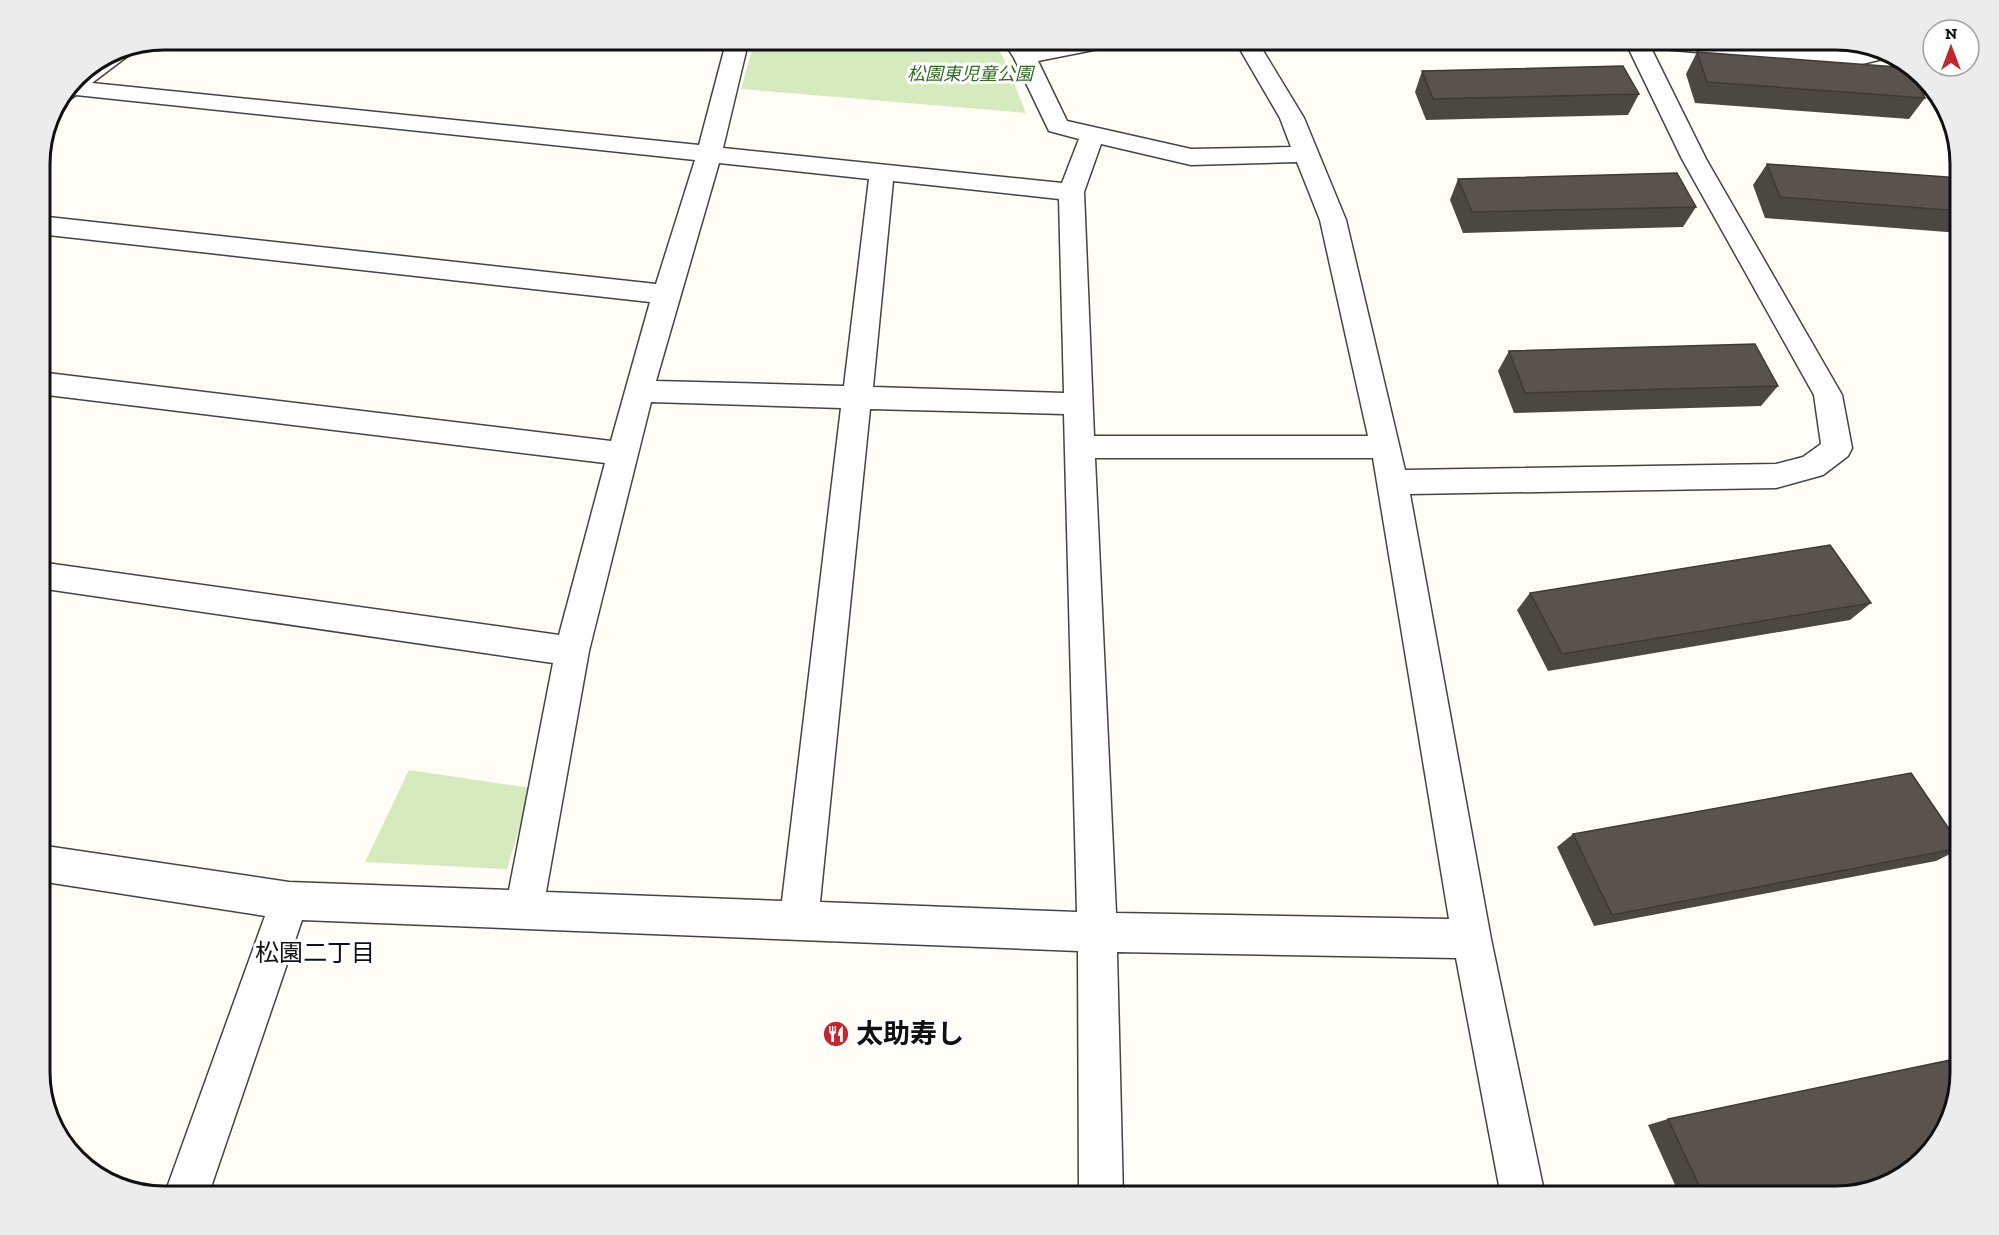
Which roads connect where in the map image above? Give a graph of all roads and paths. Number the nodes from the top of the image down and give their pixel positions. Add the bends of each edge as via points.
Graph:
1 (736, 50) edge
2 (1019, 50) edge
3 (1252, 50) edge
4 (1640, 50) edge
5 (1755, 50) edge
6 (1871, 55) edge
7 (77, 90) edge
8 (1093, 134) junction
9 (710, 154) junction
10 (1306, 154) junction
11 (882, 172) junction
12 (1071, 192) junction
13 (50, 226) edge
14 (666, 294) junction
15 (50, 384) edge
16 (639, 391) junction
17 (857, 398) junction
18 (1078, 404) junction
19 (1080, 447) junction
20 (1384, 447) junction
21 (622, 454) junction
22 (1393, 482) junction
23 (50, 577) edge
24 (572, 651) junction
25 (50, 865) edge
26 (288, 901) junction
27 (524, 910) junction
28 (799, 921) junction
29 (1097, 932) junction
30 (1472, 939) junction
31 (189, 1186) edge
32 (1101, 1186) edge
33 (1521, 1186) edge

1 - 9 street
2 - 8 street via 1057,126
3 - 10 street via 1292,118
4 - 22 street via 1694,159 1828,395 1837,448 1812,467 1776,476
5 - 6 street via 1854,59
7 - 9 street
8 - 10 street via 1191,157
8 - 12 street
9 - 11 street
9 - 14 street
10 - 20 street via 1333,220
11 - 12 street
11 - 17 street
12 - 18 street
13 - 14 street
14 - 16 street
15 - 21 street
16 - 17 street
16 - 21 street
17 - 18 street
17 - 28 street
18 - 19 street
19 - 20 street
19 - 29 street
20 - 22 street
21 - 24 street
22 - 30 street
23 - 24 street
24 - 27 street
25 - 26 street
26 - 27 street
26 - 31 street
27 - 28 street
28 - 29 street
29 - 30 street
29 - 32 street
30 - 33 street

